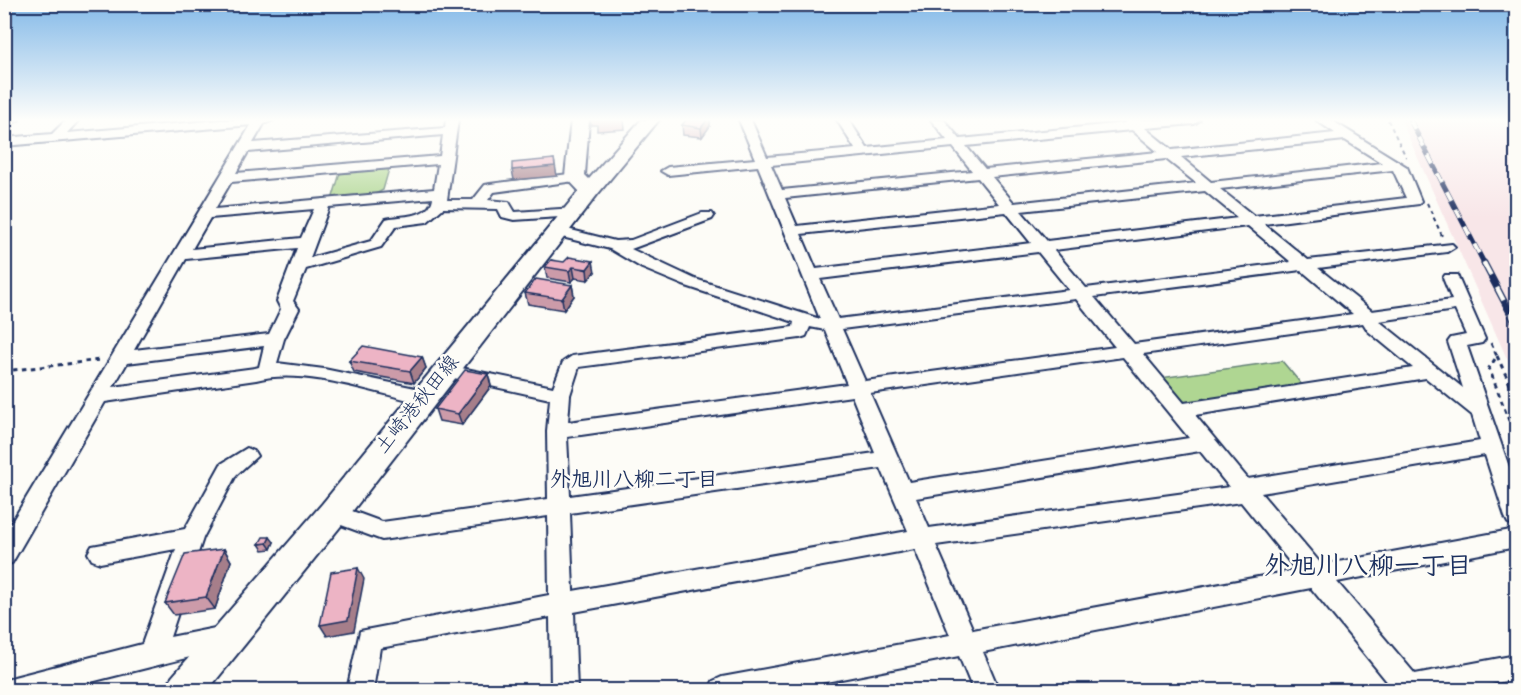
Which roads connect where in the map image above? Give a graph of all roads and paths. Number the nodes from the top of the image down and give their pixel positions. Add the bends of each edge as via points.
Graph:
1 (241, 152) edge
2 (446, 152) edge
3 (578, 152) edge
4 (621, 152) edge
5 (758, 152) edge
6 (859, 152) edge
7 (964, 152) edge
8 (1184, 152) edge
9 (1373, 152) edge
10 (1169, 154) junction
11 (444, 160) junction
12 (762, 162) junction
13 (1395, 166) junction
14 (668, 171) dead end
15 (980, 172) junction
16 (226, 178) junction
17 (1208, 186) junction
18 (776, 195) junction
19 (439, 199) junction
20 (575, 203) junction
21 (323, 204) junction
22 (478, 204) junction
23 (1009, 207) junction
24 (205, 214) junction
25 (706, 216) dead end
26 (1252, 222) junction
27 (791, 231) junction
28 (308, 242) junction
29 (615, 246) junction
30 (1042, 246) junction
31 (1447, 247) dead end
32 (181, 255) junction
33 (299, 266) junction
34 (1306, 266) junction
35 (810, 275) junction
36 (1451, 278) dead end
37 (1081, 294) junction
38 (1460, 304) junction
39 (1367, 316) junction
40 (804, 319) junction
41 (831, 325) junction
42 (275, 339) junction
43 (1128, 350) junction
44 (1497, 356) dead end
45 (120, 358) junction
46 (273, 369) junction
47 (4, 371) edge
48 (447, 371) junction
49 (1431, 371) junction
50 (858, 388) junction
51 (560, 395) junction
52 (98, 396) junction
53 (1516, 397) edge
54 (425, 398) junction
55 (1479, 410) junction
56 (1179, 411) junction
57 (557, 431) junction
58 (1204, 443) junction
59 (1493, 446) junction
60 (247, 456) dead end
61 (888, 459) junction
62 (1245, 490) junction
63 (902, 492) junction
64 (559, 508) junction
65 (333, 513) junction
66 (1516, 517) edge
67 (192, 537) junction
68 (922, 538) junction
69 (1516, 538) edge
70 (100, 552) dead end
71 (4, 556) edge
72 (1316, 577) junction
73 (562, 603) junction
74 (230, 637) junction
75 (966, 644) junction
76 (152, 653) junction
77 (1516, 668) edge
78 (14, 690) edge
79 (185, 690) edge
80 (360, 690) edge
81 (564, 690) edge
82 (722, 690) edge
83 (986, 690) edge
84 (1406, 690) edge

1 - 16 street
2 - 11 street
3 - 20 main road
4 - 20 main road, 土崎港秋田線
5 - 12 street
6 - 12 street
7 - 15 street
8 - 10 street
9 - 13 street
10 - 15 street
10 - 17 street
11 - 16 street
11 - 19 street
12 - 14 street
12 - 18 street
13 - 17 street
13 - 26 street via 1402,170 1414,201
15 - 18 street
15 - 23 street
16 - 24 street
17 - 23 street
17 - 26 street
18 - 27 street
19 - 21 street
19 - 22 street
19 - 33 street via 422,219 391,222 376,244
20 - 22 street via 514,216 507,214 504,205
20 - 22 street via 490,188
20 - 29 street
20 - 48 main road, 土崎港秋田線
21 - 24 street
21 - 28 street
23 - 27 street
23 - 30 street
24 - 32 street
25 - 29 street via 634,244
26 - 30 street
26 - 34 street
27 - 35 street
28 - 32 street
28 - 33 street
29 - 40 street via 689,282
30 - 35 street
30 - 37 street
31 - 34 street
32 - 45 street
33 - 42 street via 285,301 290,309
34 - 37 street
34 - 39 street
35 - 41 street
36 - 38 street
37 - 41 street
37 - 43 street
38 - 39 street
38 - 55 street via 1476,339 1457,342
39 - 43 street
39 - 49 street via 1374,327
40 - 41 street
40 - 51 street via 800,332 572,362
41 - 50 street
42 - 45 street
42 - 46 street via 267,365
43 - 50 street
43 - 56 street
44 - 53 path
45 - 47 path
45 - 52 street
46 - 52 street
46 - 54 street via 324,375
48 - 51 street
48 - 54 main road, 土崎港秋田線
49 - 55 street
49 - 56 street
50 - 57 street
50 - 61 street
51 - 57 street
52 - 71 street
54 - 65 main road, 土崎港秋田線
55 - 59 street
56 - 58 street
57 - 64 street
58 - 62 street
58 - 63 street
59 - 62 street
59 - 66 street
60 - 67 street via 228,470
61 - 63 street
61 - 64 street
62 - 68 street
62 - 72 street
63 - 68 street
64 - 65 street via 382,531
64 - 73 street
65 - 74 main road, 土崎港秋田線
67 - 70 street
67 - 76 street
68 - 73 street
68 - 75 street
69 - 72 street
72 - 75 street
72 - 84 street
73 - 80 street via 369,639
73 - 81 street
74 - 76 street
74 - 79 main road, 土崎港秋田線
75 - 82 street
75 - 83 street
76 - 78 street
77 - 84 street

